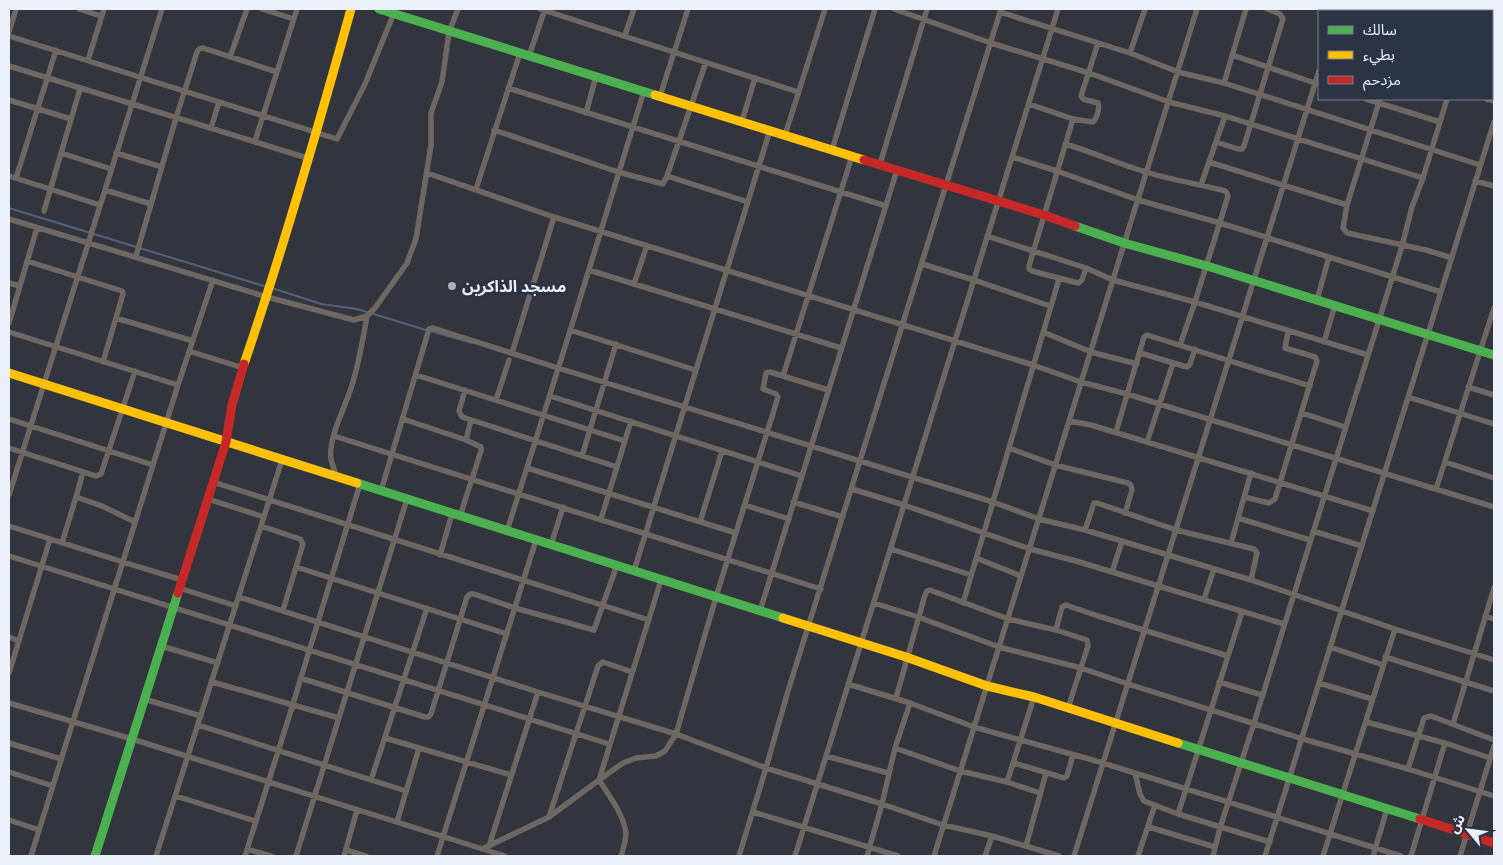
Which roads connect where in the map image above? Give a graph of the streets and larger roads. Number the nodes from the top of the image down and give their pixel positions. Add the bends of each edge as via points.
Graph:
1 (16, 9) edge
2 (79, 9) edge
3 (104, 9) edge
4 (162, 9) edge
5 (247, 9) edge
6 (262, 9) edge
7 (297, 9) edge
8 (351, 9) edge
9 (379, 9) edge
10 (458, 9) edge
11 (544, 9) edge
12 (634, 9) edge
13 (688, 9) edge
14 (825, 9) edge
15 (875, 9) edge
16 (894, 9) edge
17 (927, 9) edge
18 (1058, 9) edge
19 (1145, 9) edge
20 (1197, 9) edge
21 (1246, 9) edge
22 (1267, 9) edge
23 (1328, 9) edge
24 (1000, 10) edge
25 (1336, 10) edge
26 (406, 13) edge
27 (394, 14) junction
28 (101, 16) junction
29 (294, 19) junction
30 (924, 20) junction
31 (1052, 29) junction
32 (449, 32) junction
33 (9, 34) edge
34 (625, 35) junction
35 (991, 42) junction
36 (1098, 43) junction
37 (56, 50) junction
38 (674, 52) junction
39 (520, 53) junction
40 (1130, 53) junction
41 (1232, 55) junction
42 (530, 56) junction
43 (230, 57) junction
44 (1043, 59) junction
45 (88, 60) junction
46 (706, 62) junction
47 (9, 66) edge
48 (1268, 68) junction
49 (277, 72) junction
50 (1178, 72) junction
51 (1089, 73) junction
52 (596, 76) junction
53 (140, 77) junction
54 (47, 78) junction
55 (756, 78) junction
56 (1224, 83) junction
57 (1317, 83) edge
58 (508, 88) junction
59 (80, 89) junction
60 (185, 90) junction
61 (644, 91) junction
62 (798, 92) junction
63 (1260, 95) junction
64 (660, 96) junction
65 (9, 100) edge
66 (1447, 100) edge
67 (1380, 101) edge
68 (219, 102) junction
69 (1169, 102) junction
70 (132, 104) junction
71 (1029, 104) junction
72 (691, 106) junction
73 (37, 109) junction
74 (1307, 110) junction
75 (586, 113) junction
76 (263, 116) junction
77 (1225, 116) junction
78 (176, 118) junction
79 (71, 119) junction
80 (1073, 119) junction
81 (742, 122) junction
82 (1440, 122) junction
83 (1494, 122) edge
84 (1252, 124) junction
85 (632, 127) junction
86 (211, 128) junction
87 (494, 130) junction
88 (770, 130) junction
89 (1371, 130) junction
90 (316, 133) junction
91 (785, 135) junction
92 (1492, 136) edge
93 (1298, 139) junction
94 (255, 141) junction
95 (679, 141) junction
96 (1216, 142) junction
97 (1065, 144) junction
98 (1432, 149) junction
99 (832, 150) junction
100 (116, 152) junction
101 (61, 153) junction
102 (310, 154) junction
103 (852, 156) junction
104 (1012, 157) junction
105 (1362, 159) junction
106 (1209, 162) junction
107 (880, 164) junction
108 (1480, 165) junction
109 (162, 167) junction
110 (759, 167) junction
111 (111, 169) junction
112 (897, 170) junction
113 (1057, 171) junction
114 (427, 172) junction
115 (618, 172) junction
116 (1146, 172) junction
117 (9, 176) edge
118 (667, 176) junction
119 (16, 178) junction
120 (1423, 178) junction
121 (1475, 180) junction
122 (946, 185) junction
123 (1201, 185) junction
124 (1283, 185) junction
125 (1494, 186) edge
126 (476, 188) junction
127 (50, 190) junction
128 (105, 190) junction
129 (841, 192) junction
130 (1138, 200) junction
131 (998, 201) junction
132 (748, 202) junction
133 (151, 204) junction
134 (100, 205) junction
135 (1347, 205) junction
136 (886, 206) junction
137 (44, 211) dead end
138 (1044, 215) junction
139 (554, 217) junction
140 (9, 219) edge
141 (1220, 223) junction
142 (37, 228) junction
143 (601, 231) junction
144 (988, 236) junction
145 (1267, 238) junction
146 (88, 242) junction
147 (1124, 243) junction
148 (647, 245) junction
149 (1402, 246) junction
150 (1034, 251) junction
151 (136, 256) junction
152 (1329, 257) junction
153 (1452, 258) junction
154 (27, 261) junction
155 (922, 264) junction
156 (1207, 266) junction
157 (1086, 268) junction
158 (589, 270) junction
159 (727, 270) junction
160 (1392, 276) junction
161 (78, 277) junction
162 (1059, 279) junction
163 (213, 280) junction
164 (974, 280) junction
165 (1113, 280) junction
166 (1254, 280) junction
167 (9, 283) edge
168 (634, 284) junction
169 (20, 286) junction
170 (1441, 292) junction
171 (807, 296) junction
172 (267, 297) junction
173 (1317, 300) junction
174 (1195, 302) junction
175 (1050, 306) junction
176 (1335, 306) junction
177 (715, 308) junction
178 (1494, 308) edge
179 (854, 309) junction
180 (367, 316) junction
181 (1242, 317) junction
182 (116, 318) junction
183 (1379, 319) junction
184 (9, 323) edge
185 (903, 324) junction
186 (570, 330) junction
187 (1288, 331) junction
188 (9, 332) edge
189 (1043, 332) junction
190 (796, 334) junction
191 (1428, 334) junction
192 (955, 340) junction
193 (193, 341) junction
194 (1324, 342) junction
195 (616, 344) junction
196 (1180, 345) junction
197 (55, 347) junction
198 (842, 348) junction
199 (1194, 349) junction
200 (1480, 350) junction
201 (190, 351) junction
202 (1091, 352) junction
203 (1140, 352) junction
204 (512, 353) junction
205 (1368, 355) junction
206 (1494, 355) edge
207 (509, 360) dead end
208 (1229, 361) junction
209 (103, 362) junction
210 (1172, 363) junction
211 (1136, 364) junction
212 (1034, 365) junction
213 (244, 368) junction
214 (558, 368) junction
215 (695, 370) junction
216 (135, 371) junction
217 (9, 373) edge
218 (416, 375) junction
219 (783, 376) junction
220 (604, 382) junction
221 (1081, 382) junction
222 (44, 384) junction
223 (178, 385) junction
224 (1310, 386) junction
225 (1468, 387) junction
226 (465, 390) junction
227 (828, 390) junction
228 (1127, 394) junction
229 (1494, 395) edge
230 (550, 396) junction
231 (1408, 398) junction
232 (496, 400) junction
233 (1160, 404) junction
234 (684, 407) junction
235 (122, 410) junction
236 (596, 410) junction
237 (1302, 413) junction
238 (1460, 414) junction
239 (543, 415) junction
240 (9, 419) edge
241 (403, 419) junction
242 (1210, 419) junction
243 (471, 420) junction
244 (631, 421) junction
245 (1069, 421) junction
246 (166, 423) junction
247 (1494, 424) edge
248 (31, 426) junction
249 (1345, 427) junction
250 (589, 430) junction
251 (767, 432) junction
252 (1116, 432) junction
253 (676, 435) junction
254 (334, 436) junction
255 (466, 440) junction
256 (535, 441) junction
257 (625, 441) junction
258 (226, 442) junction
259 (1147, 442) junction
260 (1292, 445) junction
261 (811, 446) junction
262 (9, 448) edge
263 (1009, 448) junction
264 (108, 451) junction
265 (722, 451) junction
266 (22, 452) junction
267 (391, 455) junction
268 (582, 456) junction
269 (1198, 458) junction
270 (1336, 458) junction
271 (282, 460) junction
272 (860, 461) junction
273 (758, 462) junction
274 (1445, 462) junction
275 (153, 465) junction
276 (1055, 465) junction
277 (617, 467) junction
278 (527, 468) junction
279 (84, 472) junction
280 (1251, 473) junction
281 (1384, 473) junction
282 (802, 476) junction
283 (337, 477) junction
284 (912, 477) junction
285 (1494, 478) edge
286 (472, 480) junction
287 (213, 482) junction
288 (1280, 483) junction
289 (360, 484) junction
290 (852, 489) junction
291 (1436, 489) junction
292 (381, 491) junction
293 (609, 493) junction
294 (518, 494) junction
295 (9, 495) edge
296 (1324, 496) junction
297 (76, 497) junction
298 (1244, 497) junction
299 (208, 499) junction
300 (407, 499) junction
301 (270, 500) junction
302 (794, 502) junction
303 (993, 502) junction
304 (745, 505) junction
305 (904, 505) junction
306 (653, 507) junction
307 (1494, 507) edge
308 (563, 508) junction
309 (1373, 511) junction
310 (1125, 513) junction
311 (456, 515) junction
312 (264, 517) junction
313 (843, 517) junction
314 (1238, 518) junction
315 (600, 519) junction
316 (789, 519) junction
317 (1039, 519) junction
318 (136, 522) junction
319 (700, 522) junction
320 (347, 525) junction
321 (9, 526) edge
322 (261, 526) junction
323 (1085, 530) junction
324 (1176, 530) junction
325 (507, 531) junction
326 (1313, 531) junction
327 (984, 532) junction
328 (645, 533) junction
329 (736, 533) junction
330 (50, 539) junction
331 (394, 540) junction
332 (536, 540) junction
333 (1310, 540) junction
334 (1122, 541) junction
335 (62, 543) junction
336 (1231, 543) junction
337 (551, 545) junction
338 (1362, 546) junction
339 (891, 549) junction
340 (1030, 549) junction
341 (440, 555) junction
342 (1168, 555) junction
343 (9, 556) edge
344 (976, 558) junction
345 (728, 560) junction
346 (123, 562) junction
347 (616, 566) junction
348 (42, 567) junction
349 (296, 567) junction
350 (1214, 569) junction
351 (634, 571) junction
352 (1112, 572) junction
353 (772, 573) junction
354 (971, 575) junction
355 (1021, 576) junction
356 (331, 578) junction
357 (524, 580) junction
358 (661, 580) junction
359 (1251, 580) junction
360 (181, 584) junction
361 (1159, 586) junction
362 (1494, 588) edge
363 (114, 589) junction
364 (821, 589) junction
365 (378, 592) junction
366 (1294, 594) junction
367 (239, 597) junction
368 (716, 597) junction
369 (1204, 599) junction
370 (874, 603) junction
371 (963, 603) junction
372 (236, 606) junction
373 (603, 606) junction
374 (174, 607) junction
375 (427, 608) junction
376 (515, 608) junction
377 (283, 610) junction
378 (1342, 610) junction
379 (760, 611) junction
380 (1242, 612) junction
381 (1485, 616) junction
382 (918, 617) junction
383 (1494, 618) edge
384 (460, 619) junction
385 (1008, 619) junction
386 (648, 620) junction
387 (317, 621) junction
388 (1284, 624) junction
389 (230, 625) junction
390 (809, 626) junction
391 (1395, 629) junction
392 (1056, 630) junction
393 (1145, 631) junction
394 (507, 634) junction
395 (364, 637) junction
396 (9, 638) edge
397 (19, 641) junction
398 (861, 643) junction
399 (161, 646) junction
400 (999, 647) junction
401 (1330, 647) junction
402 (309, 649) junction
403 (413, 652) junction
404 (1475, 653) junction
405 (1228, 656) junction
406 (906, 657) junction
407 (1385, 658) junction
408 (1494, 660) edge
409 (446, 662) junction
410 (218, 663) junction
411 (355, 664) junction
412 (1383, 665) junction
413 (1081, 668) junction
414 (632, 672) junction
415 (9, 674) edge
416 (493, 677) junction
417 (300, 678) junction
418 (404, 679) junction
419 (212, 682) junction
420 (1218, 682) junction
421 (1466, 682) junction
422 (1319, 683) junction
423 (848, 684) junction
424 (1128, 684) junction
425 (987, 686) junction
426 (438, 690) junction
427 (1494, 690) edge
428 (538, 692) junction
429 (347, 693) junction
430 (1262, 695) junction
431 (1034, 697) junction
432 (896, 698) junction
433 (144, 699) junction
434 (1372, 699) junction
435 (9, 703) edge
436 (910, 703) junction
437 (293, 704) junction
438 (484, 705) junction
439 (585, 706) junction
440 (396, 708) junction
441 (1068, 708) junction
442 (1210, 710) junction
443 (201, 716) junction
444 (618, 716) junction
445 (338, 718) junction
446 (530, 719) junction
447 (73, 722) junction
448 (1366, 722) junction
449 (1116, 723) junction
450 (1254, 723) junction
451 (1452, 724) junction
452 (198, 725) junction
453 (974, 727) junction
454 (576, 734) junction
455 (676, 734) junction
456 (1418, 736) junction
457 (385, 738) junction
458 (132, 739) junction
459 (1021, 739) junction
460 (1303, 739) junction
461 (1494, 740) edge
462 (9, 743) edge
463 (1445, 743) junction
464 (609, 744) junction
465 (1494, 746) edge
466 (419, 748) junction
467 (895, 748) junction
468 (1198, 750) junction
469 (277, 751) junction
470 (1355, 753) junction
471 (1073, 755) junction
472 (826, 756) junction
473 (188, 757) junction
474 (1490, 758) junction
475 (61, 759) junction
476 (467, 762) junction
477 (1014, 762) junction
478 (1103, 763) junction
479 (1241, 763) junction
480 (323, 766) junction
481 (766, 768) junction
482 (1408, 769) junction
483 (960, 771) junction
484 (9, 772) edge
485 (888, 773) junction
486 (1046, 773) junction
487 (1135, 773) junction
488 (511, 775) junction
489 (1435, 777) junction
490 (1290, 778) junction
491 (371, 780) junction
492 (599, 780) junction
493 (268, 782) junction
494 (1007, 782) junction
495 (817, 783) junction
496 (53, 786) junction
497 (1186, 788) junction
498 (406, 791) junction
499 (1480, 792) junction
500 (1040, 793) junction
501 (1342, 795) junction
502 (176, 796) junction
503 (314, 796) junction
504 (1494, 796) edge
505 (1228, 802) junction
506 (882, 804) junction
507 (1155, 805) junction
508 (1387, 809) junction
509 (357, 810) junction
510 (753, 812) junction
511 (1178, 814) junction
512 (549, 817) junction
513 (1278, 818) junction
514 (9, 820) edge
515 (1422, 820) junction
516 (255, 821) junction
517 (397, 822) junction
518 (943, 826) junction
519 (804, 827) junction
520 (1149, 827) junction
521 (1220, 828) junction
522 (39, 830) junction
523 (1330, 834) junction
524 (1467, 834) junction
525 (443, 836) junction
526 (992, 836) junction
527 (1270, 842) junction
528 (1494, 843) edge
529 (489, 846) junction
530 (1026, 846) junction
531 (870, 847) junction
532 (1215, 847) junction
533 (1376, 848) junction
534 (247, 849) junction
535 (482, 849) junction
536 (345, 853) edge
537 (31, 856) edge
538 (95, 856) edge
539 (156, 856) edge
540 (245, 856) edge
541 (271, 856) edge
542 (296, 856) edge
543 (366, 856) edge
544 (436, 856) edge
545 (505, 856) edge
546 (621, 856) edge
547 (739, 856) edge
548 (795, 856) edge
549 (867, 856) edge
550 (898, 856) edge
551 (934, 856) edge
552 (985, 856) edge
553 (1059, 856) edge
554 (1074, 856) edge
555 (1138, 856) edge
556 (1213, 856) edge
557 (1265, 856) edge
558 (1323, 856) edge
559 (1373, 856) edge
560 (1401, 856) edge
561 (1411, 856) edge
562 (1460, 856) edge

1 - 33 street
2 - 28 street
3 - 28 street
4 - 53 street
5 - 43 street
6 - 29 street
7 - 29 street
8 - 90 street
9 - 27 street
10 - 32 street
11 - 34 street
11 - 42 street
12 - 34 street
13 - 38 street
14 - 62 street
15 - 99 street
16 - 30 street
17 - 30 street
18 - 31 street
19 - 40 street
20 - 50 street
21 - 41 street
22 - 48 street via 1280,14 1283,19
23 - 25 street
24 - 31 street
24 - 35 street
26 - 27 street
26 - 32 street
27 - 90 street via 339,137 334,139
28 - 45 street
29 - 49 street
30 - 35 street
30 - 107 street
31 - 36 street
31 - 44 street
32 - 39 street
32 - 114 street via 442,82 431,113
33 - 37 street
34 - 38 street
35 - 44 street
35 - 122 street
36 - 40 street
36 - 51 street
37 - 45 street
37 - 54 street
38 - 46 street
38 - 64 street
39 - 42 street
39 - 58 street
40 - 50 street
41 - 48 street
41 - 56 street
42 - 52 street
43 - 49 street
43 - 60 street via 200,49
44 - 51 street
44 - 71 street
45 - 53 street
46 - 55 street
46 - 72 street
47 - 54 street
48 - 57 street
48 - 63 street
49 - 76 street
50 - 56 street
50 - 69 street
51 - 69 street
51 - 80 street via 1081,96 1098,103 1096,120
52 - 61 street
52 - 75 street
53 - 60 street
53 - 70 street
54 - 59 street
54 - 73 street
55 - 62 street
55 - 81 street
56 - 63 street
57 - 74 street
58 - 75 street
58 - 87 street
59 - 70 street
59 - 79 street
60 - 68 street
60 - 78 street
61 - 64 street
61 - 85 street
62 - 91 street
63 - 74 street
63 - 84 street
64 - 72 street
65 - 73 street
66 - 82 street
67 - 82 street
67 - 89 street
68 - 76 street
68 - 86 street
69 - 77 street
69 - 116 street
70 - 78 street
70 - 100 street
71 - 80 street
71 - 104 street
72 - 81 street
72 - 95 street
73 - 79 street
73 - 119 street
74 - 89 street
74 - 93 street
75 - 85 street
76 - 90 street
76 - 94 street
77 - 84 street
77 - 96 street
78 - 86 street
78 - 109 street
79 - 101 street
80 - 97 street
81 - 88 street
82 - 98 street
83 - 92 street
84 - 93 street
84 - 96 street via 1242,149
85 - 95 street
85 - 115 street
86 - 94 street
87 - 115 street
87 - 126 street
88 - 91 street
88 - 110 street
89 - 98 street
89 - 105 street
90 - 102 street
91 - 99 street
92 - 108 street
93 - 105 street
93 - 124 street
94 - 102 street via 304,157
95 - 110 street
95 - 118 street
96 - 106 street
97 - 113 street
97 - 116 street
98 - 108 street
98 - 120 street
99 - 103 street
100 - 109 street
100 - 111 street
101 - 111 street
101 - 127 street
102 - 172 street
103 - 107 street
103 - 129 street
104 - 113 street
104 - 131 street
105 - 120 street
105 - 135 street
106 - 123 street
106 - 124 street
107 - 112 street
108 - 121 street
109 - 133 street
110 - 129 street
110 - 132 street
111 - 128 street
112 - 122 street
112 - 136 street
113 - 130 street
113 - 138 street
114 - 126 street
114 - 180 street via 416,239 407,263
115 - 118 street via 660,184
115 - 143 street
116 - 123 street
116 - 130 street
117 - 119 street
118 - 132 street
119 - 127 street
120 - 149 street
121 - 125 street
121 - 153 street
122 - 131 street
122 - 155 street
123 - 141 street via 1227,193
124 - 135 street
124 - 145 street
126 - 139 street
127 - 134 street
127 - 137 street
128 - 133 street
128 - 134 street
129 - 136 street
129 - 171 street
130 - 141 street
130 - 147 street
131 - 138 street
131 - 144 street
132 - 159 street
133 - 151 street
134 - 146 street
135 - 149 street via 1343,228 1347,233
136 - 179 street
138 - 147 street
138 - 150 street
139 - 143 street
139 - 204 street
140 - 142 street
141 - 145 street
141 - 156 street
142 - 146 street
142 - 154 street
143 - 148 street
143 - 158 street
144 - 150 street
144 - 164 street
145 - 152 street
145 - 166 street
146 - 151 street
146 - 161 street
147 - 156 street
147 - 165 street
148 - 159 street
148 - 168 street
149 - 153 street
149 - 160 street
150 - 157 street
150 - 162 street via 1029,269
151 - 163 street
152 - 160 street
152 - 173 street
153 - 170 street
154 - 161 street
154 - 169 street
155 - 164 street
155 - 185 street
156 - 166 street
156 - 174 street
157 - 162 street via 1078,283
157 - 165 street
158 - 168 street
158 - 186 street
159 - 171 street
159 - 177 street
160 - 170 street
160 - 183 street
161 - 182 street via 122,291
161 - 197 street
162 - 175 street
163 - 172 street
163 - 193 street
164 - 175 street
164 - 192 street
165 - 174 street
165 - 202 street
166 - 173 street
166 - 181 street
167 - 169 street
168 - 177 street
169 - 184 street
170 - 191 street
171 - 179 street
171 - 190 street
172 - 180 street via 354,320
172 - 213 street
173 - 176 street
174 - 181 street
174 - 196 street
175 - 189 street
176 - 183 street
176 - 194 street
177 - 190 street
177 - 215 street
178 - 200 street
179 - 185 street
179 - 198 street
180 - 254 street via 352,385
181 - 187 street
181 - 208 street
182 - 193 street
182 - 209 street
183 - 191 street
183 - 205 street
185 - 192 street
185 - 272 street
186 - 195 street
186 - 214 street
187 - 194 street
187 - 224 street via 1285,348 1317,358
188 - 197 street
189 - 202 street
189 - 212 street
190 - 198 street
190 - 219 street
191 - 200 street
191 - 231 street
192 - 212 street
192 - 284 street
193 - 201 street
194 - 205 street
195 - 215 street
195 - 220 street
196 - 199 street
196 - 203 street via 1147,335
197 - 209 street
197 - 222 street
198 - 227 street
199 - 208 street
199 - 210 street via 1189,366
200 - 206 street
200 - 225 street
201 - 213 street
201 - 223 street
202 - 211 street
202 - 221 street
203 - 210 street
203 - 211 street
204 - 214 street
204 - 218 street via 431,328
205 - 249 street
207 - 232 street
208 - 224 street
208 - 242 street
209 - 216 street
210 - 233 street
211 - 228 street
212 - 221 street
212 - 263 street
213 - 258 street via 229,415
214 - 220 street
214 - 230 street
215 - 234 street
216 - 223 street
216 - 235 street
217 - 222 street
218 - 226 street
218 - 241 street
219 - 227 street
219 - 251 street via 768,372 762,387 778,397
220 - 234 street
220 - 236 street
221 - 228 street
221 - 245 street
222 - 235 street
222 - 248 street
223 - 246 street
224 - 237 street
225 - 229 street
225 - 238 street
226 - 232 street
226 - 243 street via 459,412
227 - 261 street
228 - 233 street
228 - 252 street
230 - 236 street
230 - 239 street
231 - 238 street
231 - 281 street
232 - 239 street
233 - 242 street
233 - 259 street
234 - 251 street
234 - 253 street
235 - 246 street
235 - 264 street
236 - 244 street
236 - 250 street
237 - 249 street
237 - 260 street
238 - 247 street
238 - 274 street
239 - 250 street
239 - 256 street
240 - 248 street
241 - 255 street
241 - 267 street
242 - 260 street
242 - 269 street
243 - 255 street
243 - 256 street
244 - 253 street
244 - 257 street
245 - 252 street
245 - 276 street
246 - 258 street
246 - 275 street
248 - 264 street
248 - 266 street
249 - 270 street
250 - 257 street
250 - 268 street
251 - 261 street
251 - 273 street
252 - 259 street
253 - 265 street
253 - 306 street
254 - 267 street
254 - 283 street via 331,459
255 - 286 street via 481,447
256 - 268 street
256 - 278 street
257 - 277 street
258 - 271 street
258 - 287 street
259 - 269 street
260 - 270 street
260 - 288 street
261 - 272 street
261 - 282 street
262 - 266 street
263 - 276 street
263 - 303 street
264 - 275 street
264 - 279 street via 101,474 96,476
265 - 273 street
265 - 319 street
266 - 279 street
266 - 295 street
267 - 286 street
267 - 292 street
268 - 277 street
269 - 280 street
269 - 324 street
270 - 281 street
270 - 296 street
271 - 283 street
271 - 301 street
272 - 284 street
272 - 290 street
273 - 282 street
273 - 304 street
274 - 285 street
274 - 291 street
275 - 318 street
276 - 310 street via 1132,485
276 - 317 street
277 - 293 street
278 - 293 street
278 - 294 street
279 - 297 street
280 - 288 street
280 - 298 street
281 - 291 street
281 - 309 street
282 - 302 street
283 - 289 street
284 - 303 street
284 - 305 street
286 - 294 street
286 - 311 street
287 - 299 street
287 - 301 street
288 - 296 street
288 - 298 street via 1270,503
289 - 292 street
289 - 320 street
290 - 305 street
290 - 313 street
291 - 307 street
292 - 300 street
293 - 306 street
293 - 315 street
294 - 308 street
294 - 325 street
296 - 309 street
296 - 326 street
297 - 318 street
297 - 335 street
298 - 314 street
299 - 312 street
299 - 360 street
300 - 311 street
300 - 331 street
301 - 312 street
301 - 320 street
302 - 313 street
302 - 316 street
303 - 317 street
303 - 327 street
304 - 316 street
304 - 329 street
305 - 327 street
305 - 339 street
306 - 319 street
306 - 328 street
308 - 315 street
308 - 337 street
309 - 338 street
310 - 323 street via 1094,503
310 - 324 street
311 - 325 street
311 - 341 street
312 - 322 street
313 - 364 street
314 - 333 street
314 - 336 street
315 - 328 street
316 - 353 street
317 - 323 street
317 - 340 street
318 - 346 street
319 - 329 street
320 - 331 street
320 - 356 street
321 - 330 street
322 - 349 street via 302,541
322 - 367 street
323 - 334 street
324 - 336 street
324 - 342 street
325 - 332 street
326 - 333 street
326 - 338 street
327 - 340 street
327 - 344 street
328 - 345 street
328 - 351 street
329 - 345 street
330 - 335 street
330 - 348 street
331 - 341 street
331 - 365 street
332 - 337 street
332 - 357 street
333 - 366 street
334 - 342 street
334 - 352 street
335 - 346 street
336 - 359 street via 1256,550
337 - 347 street
338 - 378 street
339 - 354 street
339 - 370 street
340 - 352 street
340 - 355 street
341 - 357 street
342 - 350 street
342 - 361 street
343 - 348 street
344 - 354 street
344 - 355 street
345 - 353 street
345 - 368 street
346 - 360 street
346 - 363 street
347 - 351 street
347 - 373 street
348 - 363 street
348 - 397 street
349 - 356 street
349 - 377 street
350 - 359 street
350 - 369 street
351 - 358 street
352 - 361 street
353 - 364 street
353 - 379 street
354 - 371 street
355 - 385 street
356 - 365 street
356 - 387 street
357 - 373 street
357 - 376 street
358 - 368 street
358 - 386 street
359 - 366 street
360 - 372 street
360 - 374 street
361 - 369 street
361 - 393 street
362 - 381 street
363 - 374 street
363 - 447 street
364 - 390 street
365 - 375 street
365 - 395 street
366 - 378 street
366 - 388 street
367 - 372 street
367 - 377 street
368 - 379 street
368 - 455 street
369 - 380 street
370 - 382 street
370 - 398 street
371 - 382 street via 930,590 925,595
371 - 385 street
372 - 389 street
373 - 376 street via 596,628 592,630
373 - 386 street
374 - 389 street
374 - 399 street
375 - 384 street
375 - 403 street
376 - 384 street via 470,594
376 - 394 street
377 - 387 street
378 - 391 street
378 - 401 street
379 - 390 street
380 - 388 street
380 - 405 street
381 - 383 street
381 - 404 street
382 - 400 street
382 - 406 street
384 - 394 street
384 - 409 street
385 - 392 street
385 - 400 street
386 - 414 street
387 - 395 street
387 - 402 street
388 - 430 street
389 - 402 street
389 - 410 street
390 - 398 street
390 - 481 street
391 - 404 street
391 - 407 street
392 - 393 street via 1062,607 1066,605
392 - 413 street via 1088,642
393 - 405 street
393 - 424 street
394 - 416 street
395 - 403 street
395 - 411 street
396 - 397 street
397 - 415 street
398 - 406 street
398 - 423 street
399 - 410 street
399 - 433 street
400 - 413 street
400 - 425 street
401 - 412 street
401 - 422 street
402 - 411 street
402 - 417 street
403 - 409 street
403 - 418 street
404 - 408 street
404 - 421 street
405 - 420 street
406 - 425 street
406 - 432 street
407 - 412 street
407 - 421 street
409 - 416 street
409 - 426 street
410 - 419 street
411 - 418 street
411 - 429 street
412 - 434 street
413 - 424 street
413 - 441 street
414 - 439 street via 600,663
414 - 444 street
416 - 428 street
416 - 438 street
417 - 429 street
417 - 437 street
418 - 426 street
418 - 440 street
419 - 437 street
419 - 443 street
420 - 430 street
420 - 442 street
421 - 427 street
421 - 451 street
422 - 434 street
422 - 460 street
423 - 432 street
423 - 472 street
424 - 442 street
424 - 449 street
425 - 431 street
425 - 453 street
426 - 438 street
426 - 440 street via 428,717
428 - 439 street
428 - 446 street
429 - 440 street
429 - 445 street
430 - 450 street
431 - 441 street
431 - 459 street
432 - 436 street
433 - 443 street
433 - 458 street
434 - 448 street
435 - 447 street
436 - 453 street
436 - 467 street
437 - 445 street
437 - 469 street
438 - 446 street
438 - 476 street
439 - 444 street
439 - 454 street
440 - 457 street
441 - 449 street
442 - 450 street
442 - 468 street
443 - 452 street
444 - 455 street
444 - 464 street
445 - 480 street
446 - 454 street
446 - 488 street
447 - 458 street
447 - 475 street
448 - 456 street
448 - 470 street
449 - 468 street
449 - 478 street
450 - 460 street
450 - 479 street
451 - 456 street via 1428,716 1424,718
451 - 461 street
452 - 469 street
452 - 473 street
453 - 459 street
453 - 483 street
454 - 464 street
454 - 512 street
455 - 481 street
455 - 492 street via 665,751 656,756 631,760
456 - 463 street
456 - 482 street
457 - 466 street
457 - 491 street
458 - 473 street
458 - 538 street
459 - 471 street
459 - 477 street
460 - 470 street
460 - 490 street
462 - 475 street
463 - 474 street
463 - 489 street
464 - 492 street
465 - 474 street
466 - 476 street
466 - 498 street
467 - 483 street
467 - 485 street
468 - 479 street
468 - 497 street
469 - 480 street
469 - 493 street
470 - 482 street
470 - 501 street
471 - 478 street
471 - 486 street via 1066,778
472 - 485 street
472 - 495 street
473 - 493 street
473 - 502 street
474 - 499 street
475 - 496 street
476 - 488 street
476 - 525 street
477 - 486 street
477 - 494 street
478 - 487 street
478 - 554 street
479 - 490 street
479 - 505 street
480 - 491 street
480 - 503 street
481 - 495 street
481 - 510 street
482 - 489 street
483 - 494 street
483 - 518 street
484 - 496 street
485 - 506 street
486 - 500 street
487 - 497 street
487 - 507 street via 1142,798
488 - 529 street
489 - 499 street
489 - 515 street
490 - 501 street
490 - 513 street
491 - 498 street
492 - 512 street
492 - 546 street via 624,826 626,839
493 - 503 street
493 - 516 street
494 - 500 street
495 - 506 street
495 - 519 street
496 - 522 street
497 - 505 street
497 - 511 street
498 - 517 street
499 - 504 street
499 - 524 street
500 - 530 street
501 - 508 street
501 - 523 street
502 - 516 street
502 - 539 street
503 - 509 street
503 - 542 street
505 - 513 street
505 - 521 street
506 - 518 street
506 - 531 street
507 - 511 street
507 - 520 street
508 - 515 street
508 - 533 street
509 - 517 street
509 - 536 street
510 - 519 street
510 - 547 street
511 - 521 street
512 - 529 street
513 - 523 street
513 - 527 street
514 - 522 street
515 - 524 street
515 - 561 street
516 - 534 street
517 - 525 street
518 - 526 street
518 - 551 street
519 - 531 street
519 - 548 street
520 - 532 street
520 - 555 street
521 - 527 street
521 - 532 street
522 - 537 street
523 - 533 street
523 - 558 street
524 - 528 street
524 - 562 street
525 - 535 street
525 - 544 street
526 - 530 street
526 - 552 street
527 - 557 street
529 - 535 street
530 - 553 street
531 - 549 street
531 - 550 street
532 - 556 street
533 - 559 street
533 - 560 street
534 - 540 street
534 - 541 street
535 - 545 street
536 - 543 street

